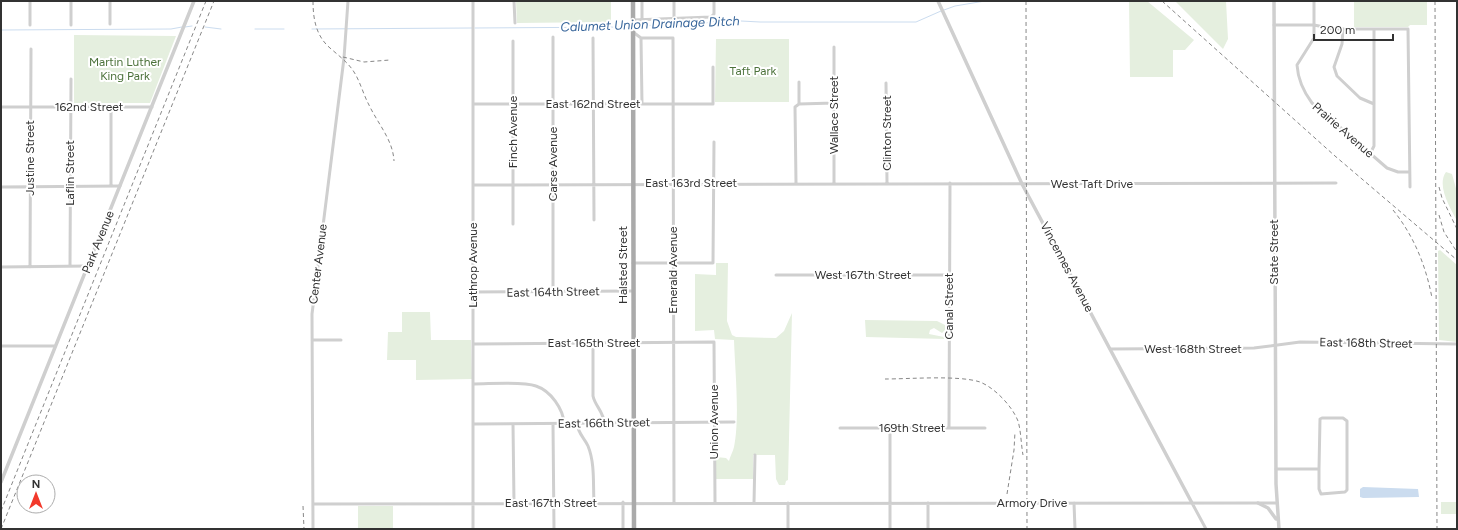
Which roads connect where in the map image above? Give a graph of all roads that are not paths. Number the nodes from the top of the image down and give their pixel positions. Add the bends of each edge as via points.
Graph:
1 (30, 1) edge
2 (71, 1) edge
3 (110, 1) edge
4 (191, 1) edge
5 (194, 1) edge
6 (348, 1) edge
7 (473, 1) edge
8 (514, 1) edge
9 (633, 1) edge
10 (642, 1) edge
11 (674, 1) edge
12 (714, 1) edge
13 (938, 1) edge
14 (1274, 1) edge
15 (1314, 1) edge
16 (192, 8) junction
17 (674, 19) junction
18 (633, 20) junction
19 (642, 20) junction
20 (110, 24) dead end
21 (515, 24) dead end
22 (1274, 24) junction
23 (30, 25) dead end
24 (71, 25) dead end
25 (1314, 25) junction
26 (1343, 29) junction
27 (1374, 30) junction
28 (633, 31) junction
29 (553, 37) dead end
30 (594, 38) dead end
31 (641, 38) junction
32 (513, 41) dead end
33 (633, 45) junction
34 (834, 47) dead end
35 (31, 49) dead end
36 (713, 67) dead end
37 (71, 79) dead end
38 (800, 82) dead end
39 (886, 83) dead end
40 (834, 103) junction
41 (473, 104) junction
42 (513, 104) junction
43 (553, 104) junction
44 (594, 104) junction
45 (633, 104) junction
46 (642, 104) junction
47 (674, 104) junction
48 (799, 104) junction
49 (1374, 104) junction
50 (152, 106) junction
51 (1, 107) edge
52 (30, 107) junction
53 (71, 107) junction
54 (111, 107) junction
55 (714, 142) dead end
56 (1370, 154) junction
57 (1409, 172) junction
58 (633, 183) junction
59 (674, 183) junction
60 (714, 183) junction
61 (796, 183) junction
62 (834, 183) junction
63 (887, 183) junction
64 (909, 183) joint
65 (950, 183) junction
66 (1274, 183) junction
67 (1336, 183) dead end
68 (513, 184) junction
69 (553, 184) junction
70 (594, 184) junction
71 (1022, 184) junction
72 (473, 185) junction
73 (30, 186) junction
74 (70, 186) junction
75 (111, 186) junction
76 (120, 186) junction
77 (1, 187) edge
78 (1410, 187) dead end
79 (594, 220) dead end
80 (513, 224) dead end
81 (633, 263) junction
82 (673, 263) junction
83 (70, 266) junction
84 (88, 266) junction
85 (1, 267) edge
86 (30, 267) junction
87 (776, 275) dead end
88 (950, 275) junction
89 (633, 291) junction
90 (473, 292) junction
91 (553, 292) junction
92 (312, 340) junction
93 (341, 340) dead end
94 (674, 342) junction
95 (714, 342) joint
96 (593, 343) junction
97 (634, 343) junction
98 (474, 344) junction
99 (1457, 344) edge
100 (1275, 345) junction
101 (1, 346) edge
102 (56, 346) junction
103 (1111, 349) junction
104 (474, 384) junction
105 (634, 422) junction
106 (674, 422) junction
107 (715, 422) junction
108 (734, 422) dead end
109 (576, 423) junction
110 (604, 423) junction
111 (474, 424) junction
112 (513, 424) junction
113 (553, 424) junction
114 (564, 424) junction
115 (840, 428) dead end
116 (890, 428) junction
117 (949, 428) junction
118 (984, 428) dead end
119 (754, 455) dead end
120 (1276, 469) junction
121 (1319, 469) junction
122 (1, 482) edge
123 (623, 502) junction
124 (634, 502) junction
125 (674, 502) junction
126 (715, 502) junction
127 (754, 502) junction
128 (514, 503) junction
129 (554, 503) junction
130 (594, 503) junction
131 (788, 503) junction
132 (890, 503) junction
133 (928, 503) junction
134 (1074, 503) junction
135 (1192, 503) junction
136 (1258, 503) junction
137 (1276, 503) junction
138 (313, 504) junction
139 (473, 504) junction
140 (1278, 524) junction
141 (313, 529) edge
142 (473, 529) edge
143 (554, 529) edge
144 (623, 529) edge
145 (634, 529) edge
146 (788, 529) edge
147 (890, 529) edge
148 (928, 529) edge
149 (1075, 529) edge
150 (1206, 529) edge
151 (1279, 529) edge

1 - 23 street
2 - 24 street
3 - 20 street
4 - 16 street
5 - 16 street, Park Avenue
6 - 92 street, Center Avenue via 347,32 314,294
7 - 41 street, Lathrop Avenue
8 - 21 street
9 - 18 main road, Halsted Street
10 - 19 street
11 - 17 street
12 - 17 street via 712,17
13 - 71 street, Vincennes Avenue
14 - 22 street, State Street
15 - 25 street, Prairie Avenue
16 - 50 street, Park Avenue
17 - 19 street
18 - 19 street
18 - 28 main road, Halsted Street
22 - 25 street
22 - 66 street, State Street
25 - 26 street
25 - 56 street, Prairie Avenue via 1314,38 1297,65 1301,86 1312,103
26 - 27 street
26 - 49 street via 1342,44 1334,67 1337,76 1360,98
27 - 49 street
27 - 57 street via 1408,29
28 - 31 street
28 - 33 main road, Halsted Street
29 - 43 street, Carse Avenue
30 - 44 street
31 - 33 street
31 - 46 street
31 - 47 street, Emerald Avenue via 673,38
32 - 42 street, Finch Avenue
33 - 45 main road, Halsted Street
34 - 40 street, Wallace Street
35 - 52 street, Justine Street
36 - 47 street, East 162nd Street via 713,104
37 - 53 street, Laflin Street
38 - 48 street
39 - 63 street, Clinton Street
40 - 48 street
40 - 62 street, Wallace Street
41 - 42 street, East 162nd Street
41 - 72 street, Lathrop Avenue
42 - 43 street, East 162nd Street
42 - 68 street, Finch Avenue
43 - 44 street, East 162nd Street
43 - 69 street, Carse Avenue
44 - 45 street, East 162nd Street
44 - 70 street
45 - 46 street, East 162nd Street
45 - 58 main road, Halsted Street
46 - 47 street, East 162nd Street
47 - 59 street, Emerald Avenue
48 - 61 street via 795,107
49 - 56 street via 1374,146
50 - 54 street, 162nd Street
50 - 76 street, Park Avenue
51 - 52 street, 162nd Street
52 - 53 street, 162nd Street
52 - 73 street, Justine Street
53 - 54 street, 162nd Street
53 - 74 street, Laflin Street
54 - 75 street
55 - 60 street
56 - 57 street, Prairie Avenue via 1387,168
57 - 78 street
58 - 59 street, East 163rd Street
58 - 70 street, East 163rd Street
58 - 81 main road, Halsted Street
59 - 60 street, East 163rd Street
59 - 82 street, Emerald Avenue
60 - 61 street, East 163rd Street
60 - 82 street via 714,263
61 - 62 street, East 163rd Street
62 - 63 street, East 163rd Street
63 - 64 street, East 163rd Street
64 - 65 street, West Taft Drive
65 - 71 street, West Taft Drive
65 - 88 street, Canal Street
66 - 67 street, West Taft Drive
66 - 71 street, West Taft Drive
66 - 100 street, State Street
68 - 69 street, East 163rd Street
68 - 72 street, East 163rd Street
68 - 80 street, Finch Avenue
69 - 70 street, East 163rd Street
69 - 91 street, Carse Avenue
70 - 79 street
71 - 103 street, Vincennes Avenue
72 - 90 street, Lathrop Avenue
73 - 74 street
73 - 77 street
73 - 86 street, Justine Street
74 - 75 street
74 - 83 street, Laflin Street
75 - 76 street
76 - 84 street, Park Avenue
81 - 82 street
81 - 89 main road, Halsted Street
82 - 94 street, Emerald Avenue
83 - 84 street
83 - 86 street
84 - 102 street, Park Avenue
85 - 86 street
87 - 88 street, West 167th Street
88 - 117 street, Canal Street
89 - 91 street, East 164th Street
89 - 97 main road, Halsted Street
90 - 91 street, East 164th Street
90 - 98 street, Lathrop Avenue
92 - 93 street
92 - 138 street, Center Avenue
94 - 95 street, East 165th Street
94 - 97 street, East 165th Street
94 - 106 street, Emerald Avenue
95 - 107 street, Union Avenue
96 - 97 street, East 165th Street
96 - 98 street, East 165th Street
96 - 110 street via 593,396 594,402 604,416
97 - 105 main road, Halsted Street
98 - 104 street, Lathrop Avenue
99 - 100 street, East 168th Street via 1300,342
100 - 103 street, West 168th Street via 1254,348
100 - 120 street, State Street
101 - 102 street
102 - 122 street, Park Avenue
103 - 135 street, Vincennes Avenue
104 - 111 street, Lathrop Avenue
104 - 114 street via 536,386 554,400 563,412
105 - 106 street, East 166th Street
105 - 110 street, East 166th Street
105 - 124 main road, Halsted Street
106 - 107 street, East 166th Street
106 - 125 street, Emerald Avenue
107 - 108 street, East 166th Street
107 - 126 street, Union Avenue
109 - 110 street, East 166th Street
109 - 114 street, East 166th Street
109 - 130 street via 577,432 588,446 593,466
111 - 112 street, East 166th Street
111 - 139 street, Lathrop Avenue
112 - 113 street, East 166th Street
112 - 128 street
113 - 114 street, East 166th Street
113 - 129 street
115 - 116 street, 169th Street
116 - 117 street, 169th Street
116 - 132 street
117 - 118 street, 169th Street
119 - 127 street
120 - 121 street
120 - 137 street, State Street
121 - 121 street via 1319,489 1322,494 1347,490 1347,421 1343,418 1320,419
123 - 124 street, East 167th Street
123 - 130 street, East 167th Street
123 - 144 street
124 - 125 street, East 167th Street
124 - 145 main road, Halsted Street
125 - 126 street, East 167th Street
126 - 127 street, East 167th Street
127 - 131 street, East 167th Street
128 - 129 street, East 167th Street
128 - 139 street, East 167th Street
129 - 130 street, East 167th Street
129 - 143 street
131 - 132 street, Armory Drive
131 - 146 street
132 - 133 street, Armory Drive
132 - 147 street
133 - 134 street, Armory Drive
133 - 148 street
134 - 135 street, Armory Drive
134 - 149 street
135 - 136 street, Armory Drive
135 - 150 street, Vincennes Avenue
136 - 137 street, Armory Drive
136 - 140 street via 1268,508
137 - 140 street, State Street
138 - 139 street, East 167th Street
138 - 141 street, Center Avenue
139 - 142 street, Lathrop Avenue
140 - 151 street, State Street

